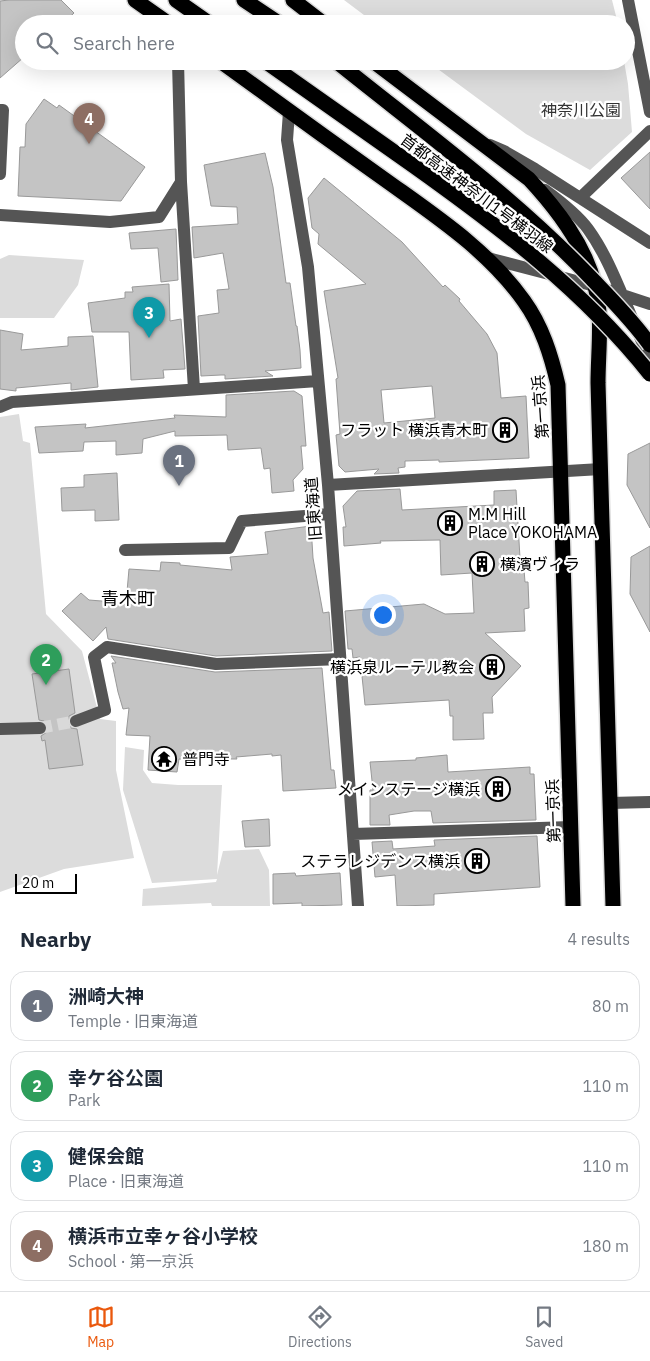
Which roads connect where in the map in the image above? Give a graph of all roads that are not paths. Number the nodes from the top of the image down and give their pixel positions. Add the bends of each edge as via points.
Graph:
1 (135, 0) edge
2 (176, 0) edge
3 (244, 0) edge
4 (257, 0) edge
5 (293, 0) edge
6 (628, 0) edge
7 (156, 15) edge
8 (197, 15) edge
9 (266, 15) edge
10 (276, 15) edge
11 (312, 15) edge
12 (631, 15) edge
13 (635, 36) edge
14 (178, 70) edge
15 (232, 70) edge
16 (278, 70) edge
17 (348, 70) edge
18 (385, 70) edge
19 (0, 110) edge
20 (289, 112) junction
21 (650, 112) edge
22 (650, 132) edge
23 (473, 138) junction
24 (0, 174) edge
25 (529, 178) junction
26 (181, 182) junction
27 (580, 198) junction
28 (0, 215) edge
29 (650, 243) edge
30 (484, 257) junction
31 (595, 286) junction
32 (621, 294) junction
33 (650, 304) edge
34 (650, 345) edge
35 (650, 360) edge
36 (650, 374) edge
37 (318, 381) junction
38 (194, 389) junction
39 (0, 407) edge
40 (601, 470) junction
41 (561, 472) junction
42 (328, 485) junction
43 (330, 514) junction
44 (125, 550) dead end
45 (340, 659) junction
46 (76, 721) tunnel mouth
47 (40, 728) tunnel mouth
48 (0, 729) edge
49 (650, 802) edge
50 (610, 803) junction
51 (571, 827) junction
52 (353, 834) junction
53 (358, 906) edge
54 (573, 906) edge
55 (613, 906) edge

1 - 7 highway
2 - 8 highway
3 - 9 highway
4 - 10 highway
5 - 11 highway
6 - 12 street
13 - 21 street
14 - 26 street
15 - 20 highway, 第一京浜
16 - 36 highway, 首都高速神奈川1号横羽線, bridge via 477,210 524,247 597,313
17 - 34 highway, 首都高速神奈川1号横羽線, bridge via 540,228 608,295
18 - 23 highway
19 - 24 street via 4,110
20 - 30 highway, 第一京浜 via 458,233
20 - 37 street, 旧東海道 via 287,140 308,266
22 - 27 street
23 - 25 highway
23 - 27 street via 504,151
25 - 31 highway via 548,198 574,236
25 - 32 street via 587,228
26 - 28 street via 159,217 110,222
26 - 38 street
27 - 29 street
30 - 31 street
30 - 41 highway, 第一京浜 via 507,278 525,301 540,326 552,357 558,385
31 - 32 street
31 - 40 highway
32 - 33 street
32 - 35 street
37 - 38 street
37 - 42 street, 旧東海道
38 - 39 street via 12,402
40 - 41 street
40 - 50 highway
41 - 42 street
41 - 51 highway, 第一京浜
42 - 43 street, 旧東海道
43 - 44 street via 242,521 229,548
43 - 45 street, 旧東海道
45 - 46 street via 216,664 107,647 94,658 105,710
45 - 52 street, 旧東海道
47 - 48 street
49 - 50 street
50 - 55 highway
51 - 52 street
51 - 54 highway, 第一京浜
52 - 53 street, 旧東海道

